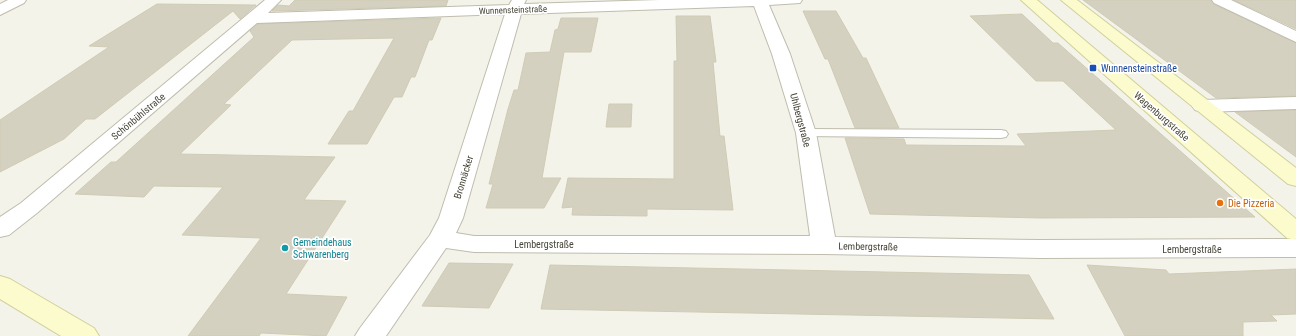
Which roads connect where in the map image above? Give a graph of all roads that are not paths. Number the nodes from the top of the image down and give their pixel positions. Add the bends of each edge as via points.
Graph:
1 (19, 0) edge
2 (274, 0) edge
3 (795, 0) edge
4 (1028, 0) edge
5 (1068, 0) edge
6 (1219, 0) edge
7 (760, 1) edge
8 (516, 5) edge
9 (0, 10) edge
10 (254, 18) junction
11 (1296, 37) edge
12 (1296, 103) edge
13 (1202, 106) junction
14 (806, 133) junction
15 (1001, 134) dead end
16 (1296, 179) edge
17 (0, 229) edge
18 (1296, 232) edge
19 (440, 239) junction
20 (824, 245) junction
21 (1296, 248) edge
22 (0, 286) edge
23 (84, 336) edge
24 (370, 336) edge

1 - 9 street
2 - 10 street, Schönbühlstraße
3 - 7 street, Wunnensteinstraße
4 - 18 main road, Wagenburgstraße
5 - 13 main road
6 - 11 street
7 - 8 street, Wunnensteinstraße
7 - 14 street, Uhlbergstraße via 781,54
8 - 10 street, Wunnensteinstraße
8 - 19 street, Bronnäcker via 451,218
10 - 17 street, Schönbühlstraße via 29,208
12 - 13 street
13 - 16 main road
14 - 15 lane
14 - 20 street, Uhlbergstraße
19 - 20 street, Lembergstraße via 474,244
19 - 24 street, Bronnäcker
20 - 21 street, Lembergstraße via 1040,250
22 - 23 main road

